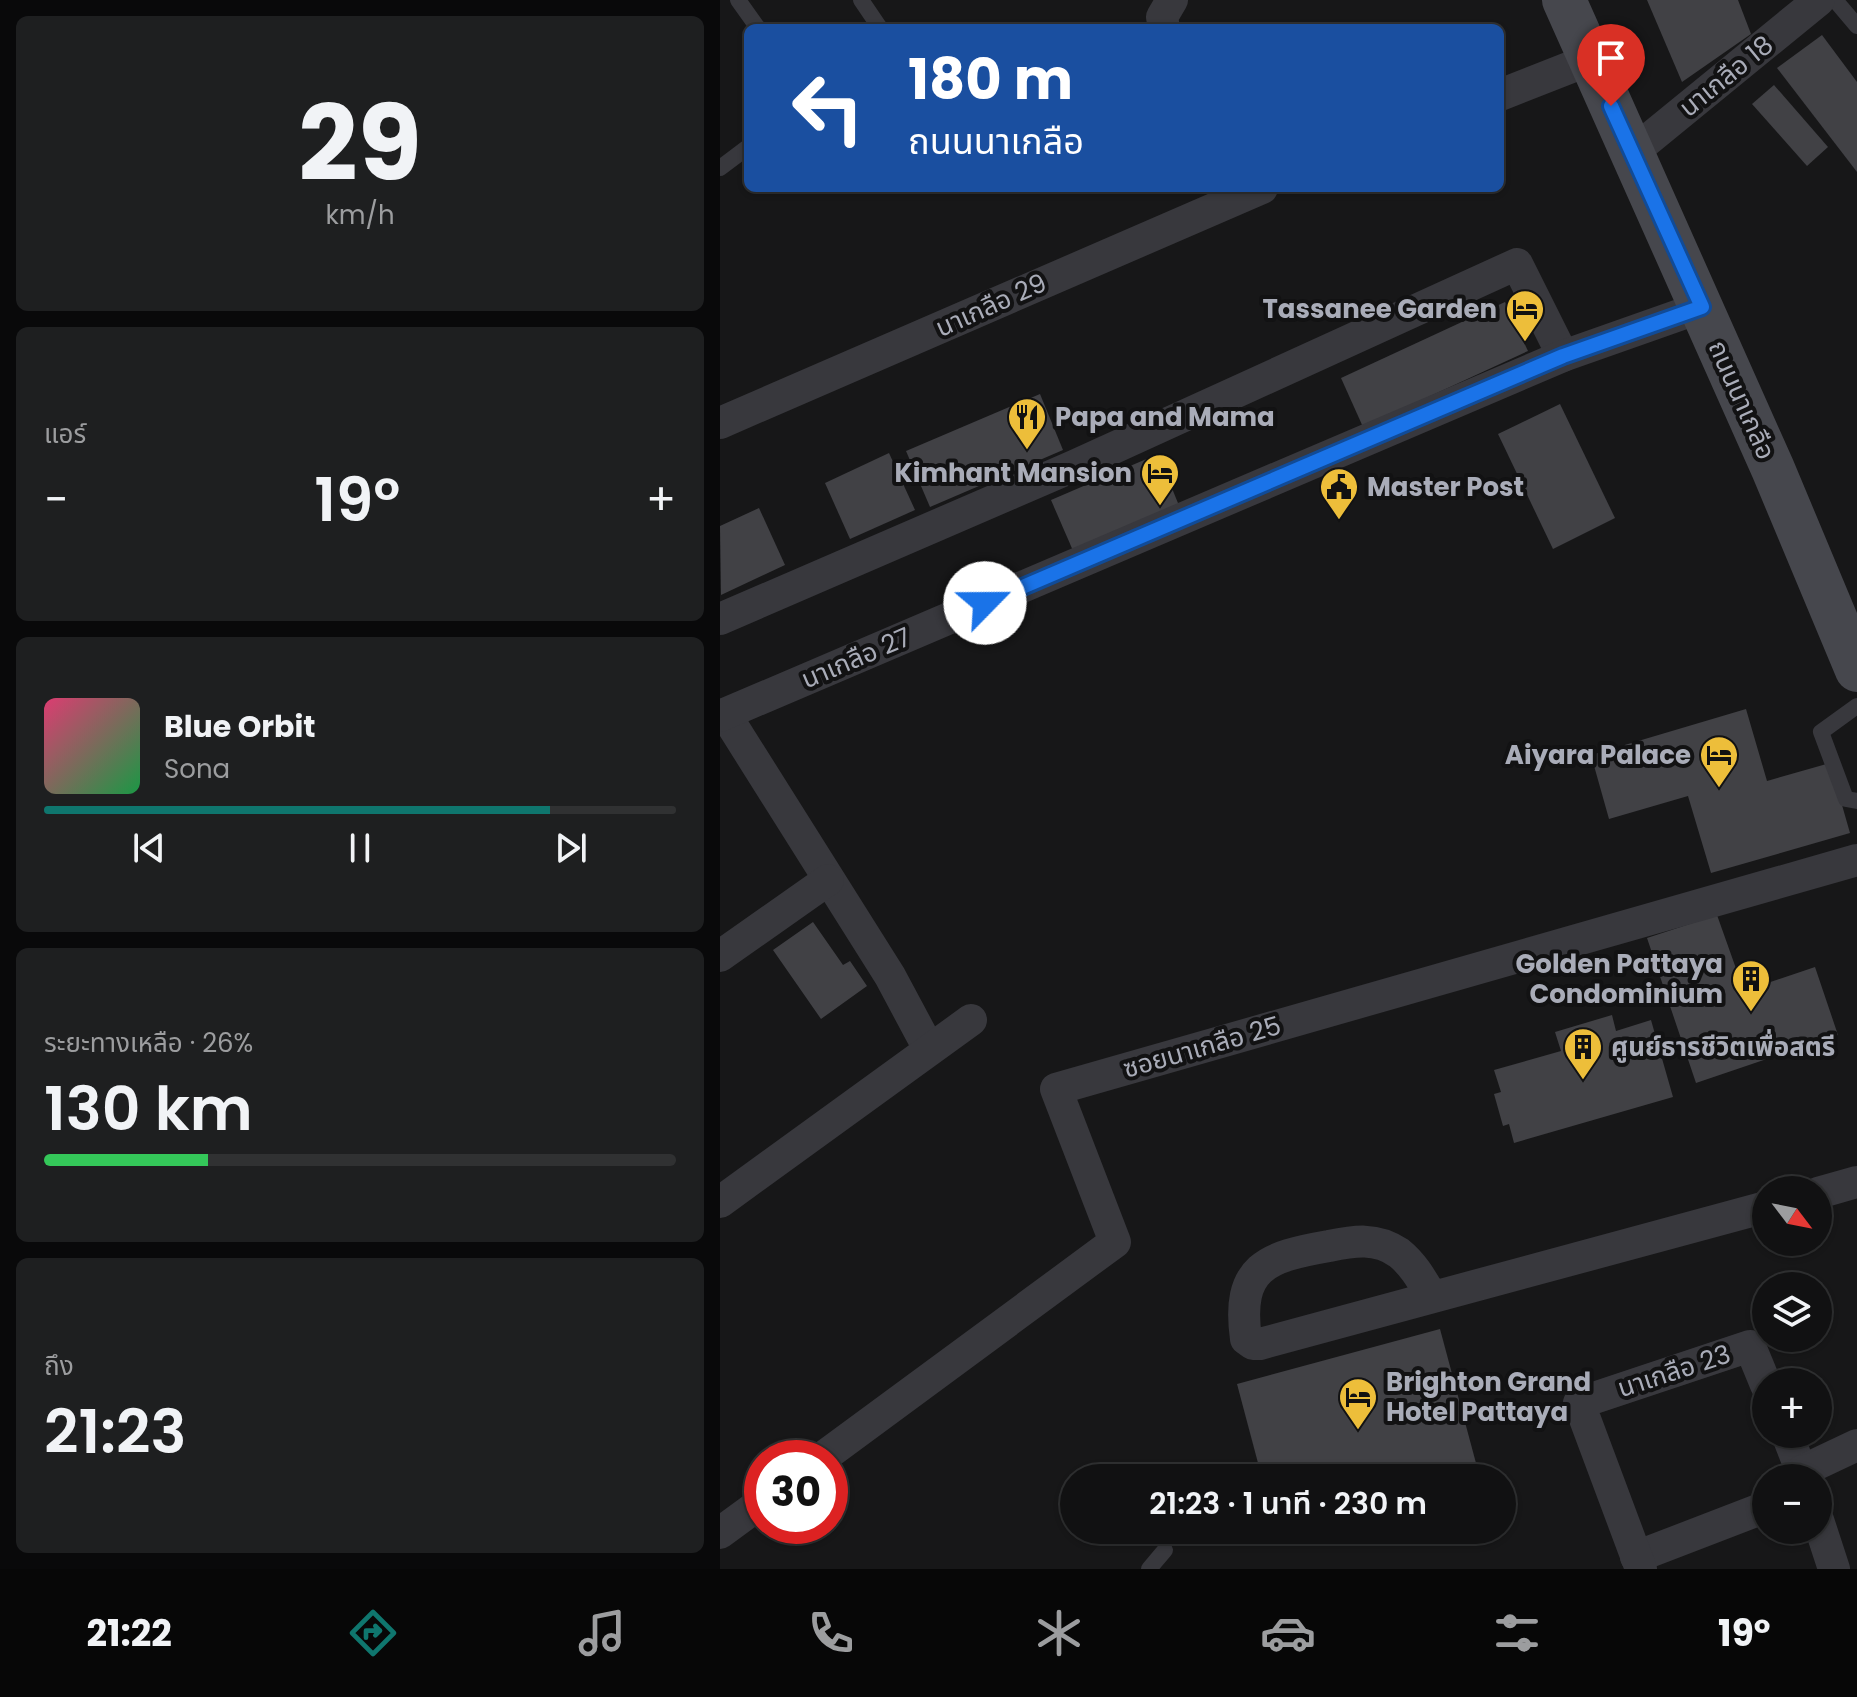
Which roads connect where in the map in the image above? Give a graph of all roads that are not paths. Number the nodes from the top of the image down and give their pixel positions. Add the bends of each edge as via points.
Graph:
1 (738, 0) edge
2 (861, 0) edge
3 (1172, 0) edge
4 (1564, 0) edge
5 (1819, 0) edge
6 (1835, 0) edge
7 (755, 24) edge
8 (877, 24) edge
9 (1163, 24) edge
10 (1857, 26) edge
11 (1589, 60) junction
12 (1504, 93) edge
13 (744, 150) edge
14 (1633, 152) junction
15 (720, 168) edge
16 (1245, 192) edge
17 (1702, 307) junction
18 (1563, 356) junction
19 (720, 423) edge
20 (720, 619) edge
21 (1857, 670) edge
22 (1857, 706) edge
23 (722, 715) edge
24 (1857, 801) edge
25 (1857, 860) edge
26 (828, 880) junction
27 (720, 956) edge
28 (971, 1020) dead end
29 (929, 1049) junction
30 (1857, 1182) edge
31 (1832, 1189) edge
32 (720, 1202) edge
33 (1752, 1211) edge
34 (1432, 1297) junction
35 (1759, 1368) edge
36 (846, 1440) edge
37 (1857, 1445) edge
38 (1822, 1464) edge
39 (1752, 1513) edge
40 (744, 1515) edge
41 (720, 1533) edge
42 (1826, 1544) edge
43 (1165, 1550) dead end
44 (1638, 1563) edge
45 (1149, 1569) edge
46 (1834, 1569) edge

1 - 7 lane
2 - 8 lane
3 - 9 street
4 - 11 street, ถนนนาเกลือ
5 - 14 street, นาเกลือ 18
6 - 10 lane
11 - 12 street
11 - 14 street, ถนนนาเกลือ
13 - 15 lane
14 - 17 street, ถนนนาเกลือ
16 - 19 street, นาเกลือ 29
17 - 18 street, นาเกลือ 27
17 - 21 street, ถนนนาเกลือ
18 - 20 street via 1517,264 1074,466
18 - 23 street, นาเกลือ 27
22 - 24 lane via 1821,732 1846,799
23 - 26 street
25 - 36 street, ซอยนาเกลือ 25 via 1056,1089 1115,1242
26 - 27 street
26 - 29 street
28 - 29 street
29 - 32 street
30 - 31 street
33 - 34 street
34 - 34 street via 1260,1344 1246,1339 1244,1298 1264,1266 1287,1253 1363,1239 1377,1243 1412,1265
35 - 44 street, นาเกลือ 23 via 1750,1346 1579,1403
37 - 38 street
39 - 44 street, นาเกลือ 23
40 - 41 street
42 - 46 street
43 - 45 lane

